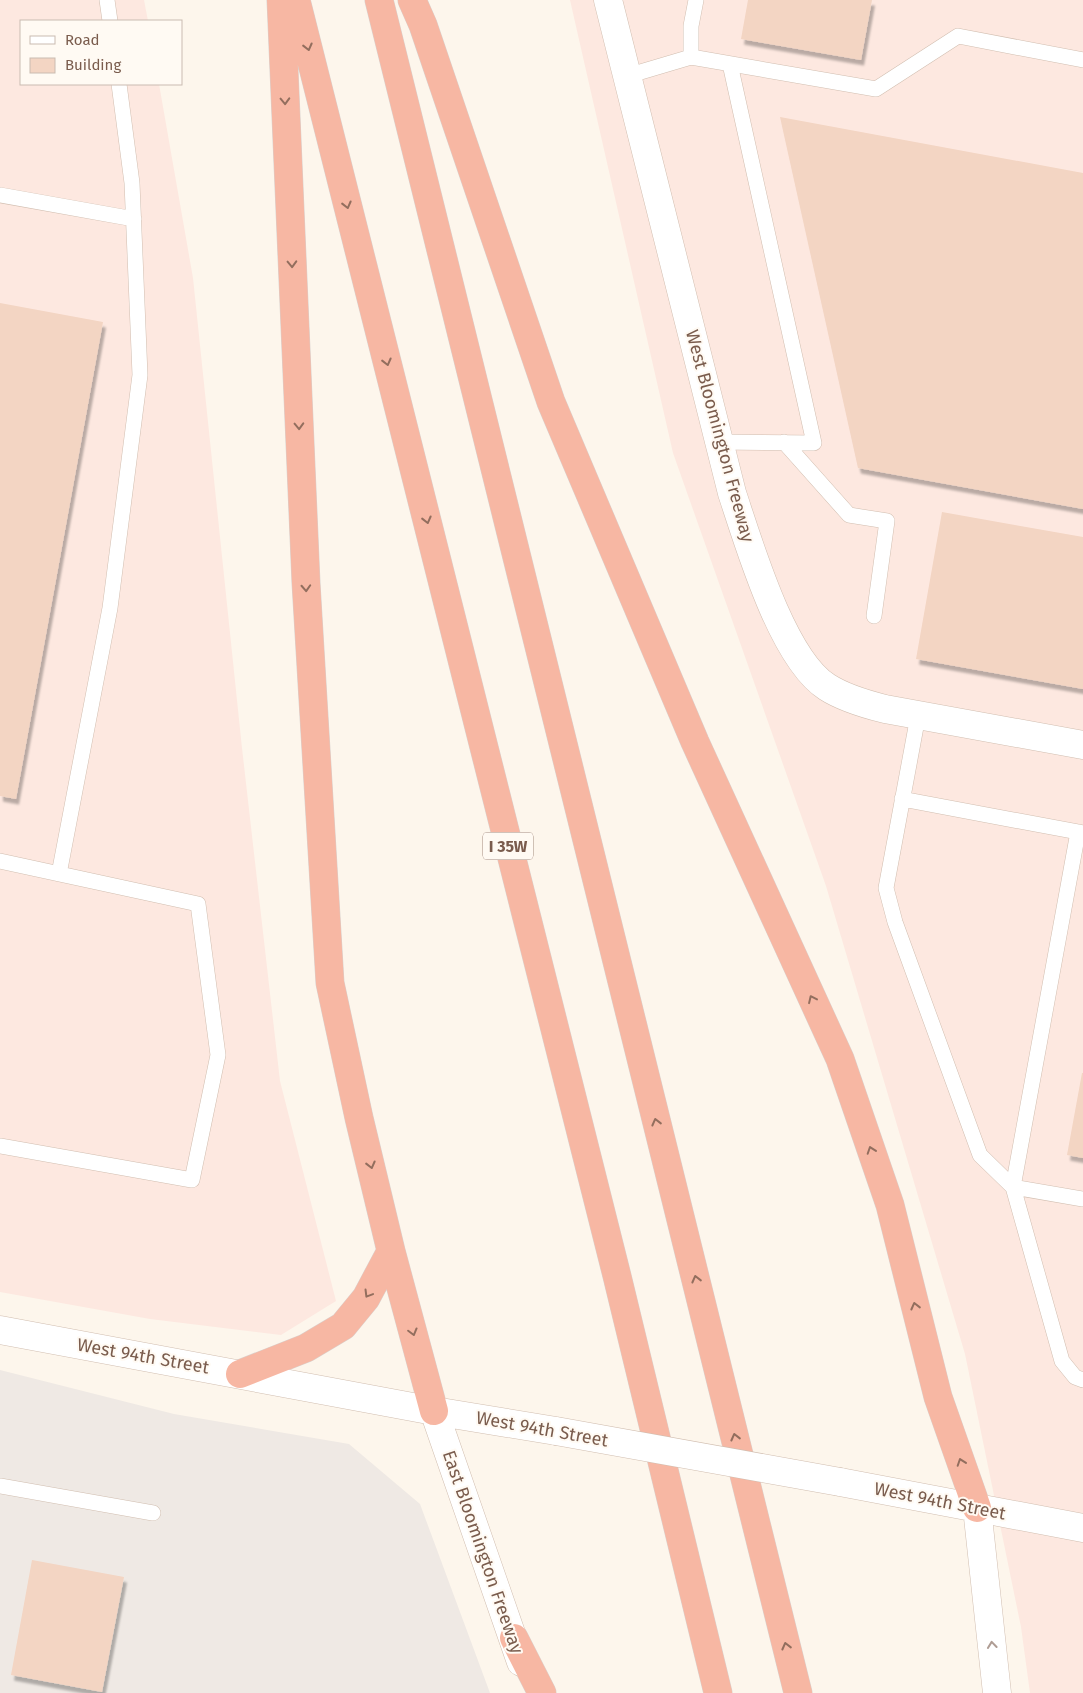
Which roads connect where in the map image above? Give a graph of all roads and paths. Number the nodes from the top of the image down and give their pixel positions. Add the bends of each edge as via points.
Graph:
1 (107, 0) edge
2 (281, 0) edge
3 (296, 0) edge
4 (378, 0) edge
5 (412, 0) edge
6 (608, 0) edge
7 (696, 0) edge
8 (110, 20) edge
9 (692, 57) junction
10 (1083, 60) edge
11 (730, 64) junction
12 (627, 76) junction
13 (119, 85) edge
14 (0, 195) edge
15 (134, 218) junction
16 (719, 442) junction
17 (784, 442) junction
18 (874, 616) dead end
19 (918, 716) junction
20 (1083, 745) edge
21 (902, 799) junction
22 (1081, 833) edge
23 (0, 861) edge
24 (59, 874) junction
25 (0, 1146) edge
26 (1013, 1187) junction
27 (1083, 1199) edge
28 (391, 1251) junction
29 (0, 1330) edge
30 (240, 1374) junction
31 (1083, 1380) edge
32 (434, 1411) junction
33 (0, 1486) edge
34 (977, 1508) junction
35 (153, 1513) dead end
36 (1083, 1528) edge
37 (514, 1638) junction
38 (530, 1693) edge
39 (542, 1693) edge
40 (718, 1693) edge
41 (798, 1693) edge
42 (997, 1693) edge

1 - 8 lane
2 -> 28 highway via 306,583 330,983
3 -> 40 highway, I 35W
41 -> 4 highway
34 -> 5 highway via 938,1396 890,1205 840,1059 695,742 551,402
6 - 12 street, West Bloomington Freeway
7 - 9 lane via 691,26
9 - 11 lane
9 - 12 lane
10 - 11 lane via 958,36 876,89
11 - 17 lane via 814,442
12 - 16 street, West Bloomington Freeway
13 - 15 lane
14 - 15 lane
15 - 24 lane via 140,375 110,608
16 - 17 lane
16 - 19 street, West Bloomington Freeway via 755,562 789,640 806,668 827,687 856,701
17 - 18 lane via 849,515 887,521
19 - 20 street, West Bloomington Freeway
19 - 21 lane
21 - 22 lane
21 - 26 lane via 886,888 895,922 980,1155
22 - 26 lane
23 - 24 lane
24 - 25 lane via 198,904 218,1054 192,1180
26 - 27 lane
26 - 31 lane via 1062,1362 1075,1377
28 -> 30 highway via 366,1298 343,1326 306,1348
28 -> 32 highway
29 - 30 street, West 94th Street
30 - 32 street, West 94th Street
32 - 34 street, West 94th Street, bridge via 556,1430
32 - 37 street, East Bloomington Freeway
33 - 35 lane
34 - 36 street, West 94th Street
42 -> 34 street
37 - 38 street, East Bloomington Freeway
37 - 39 highway

